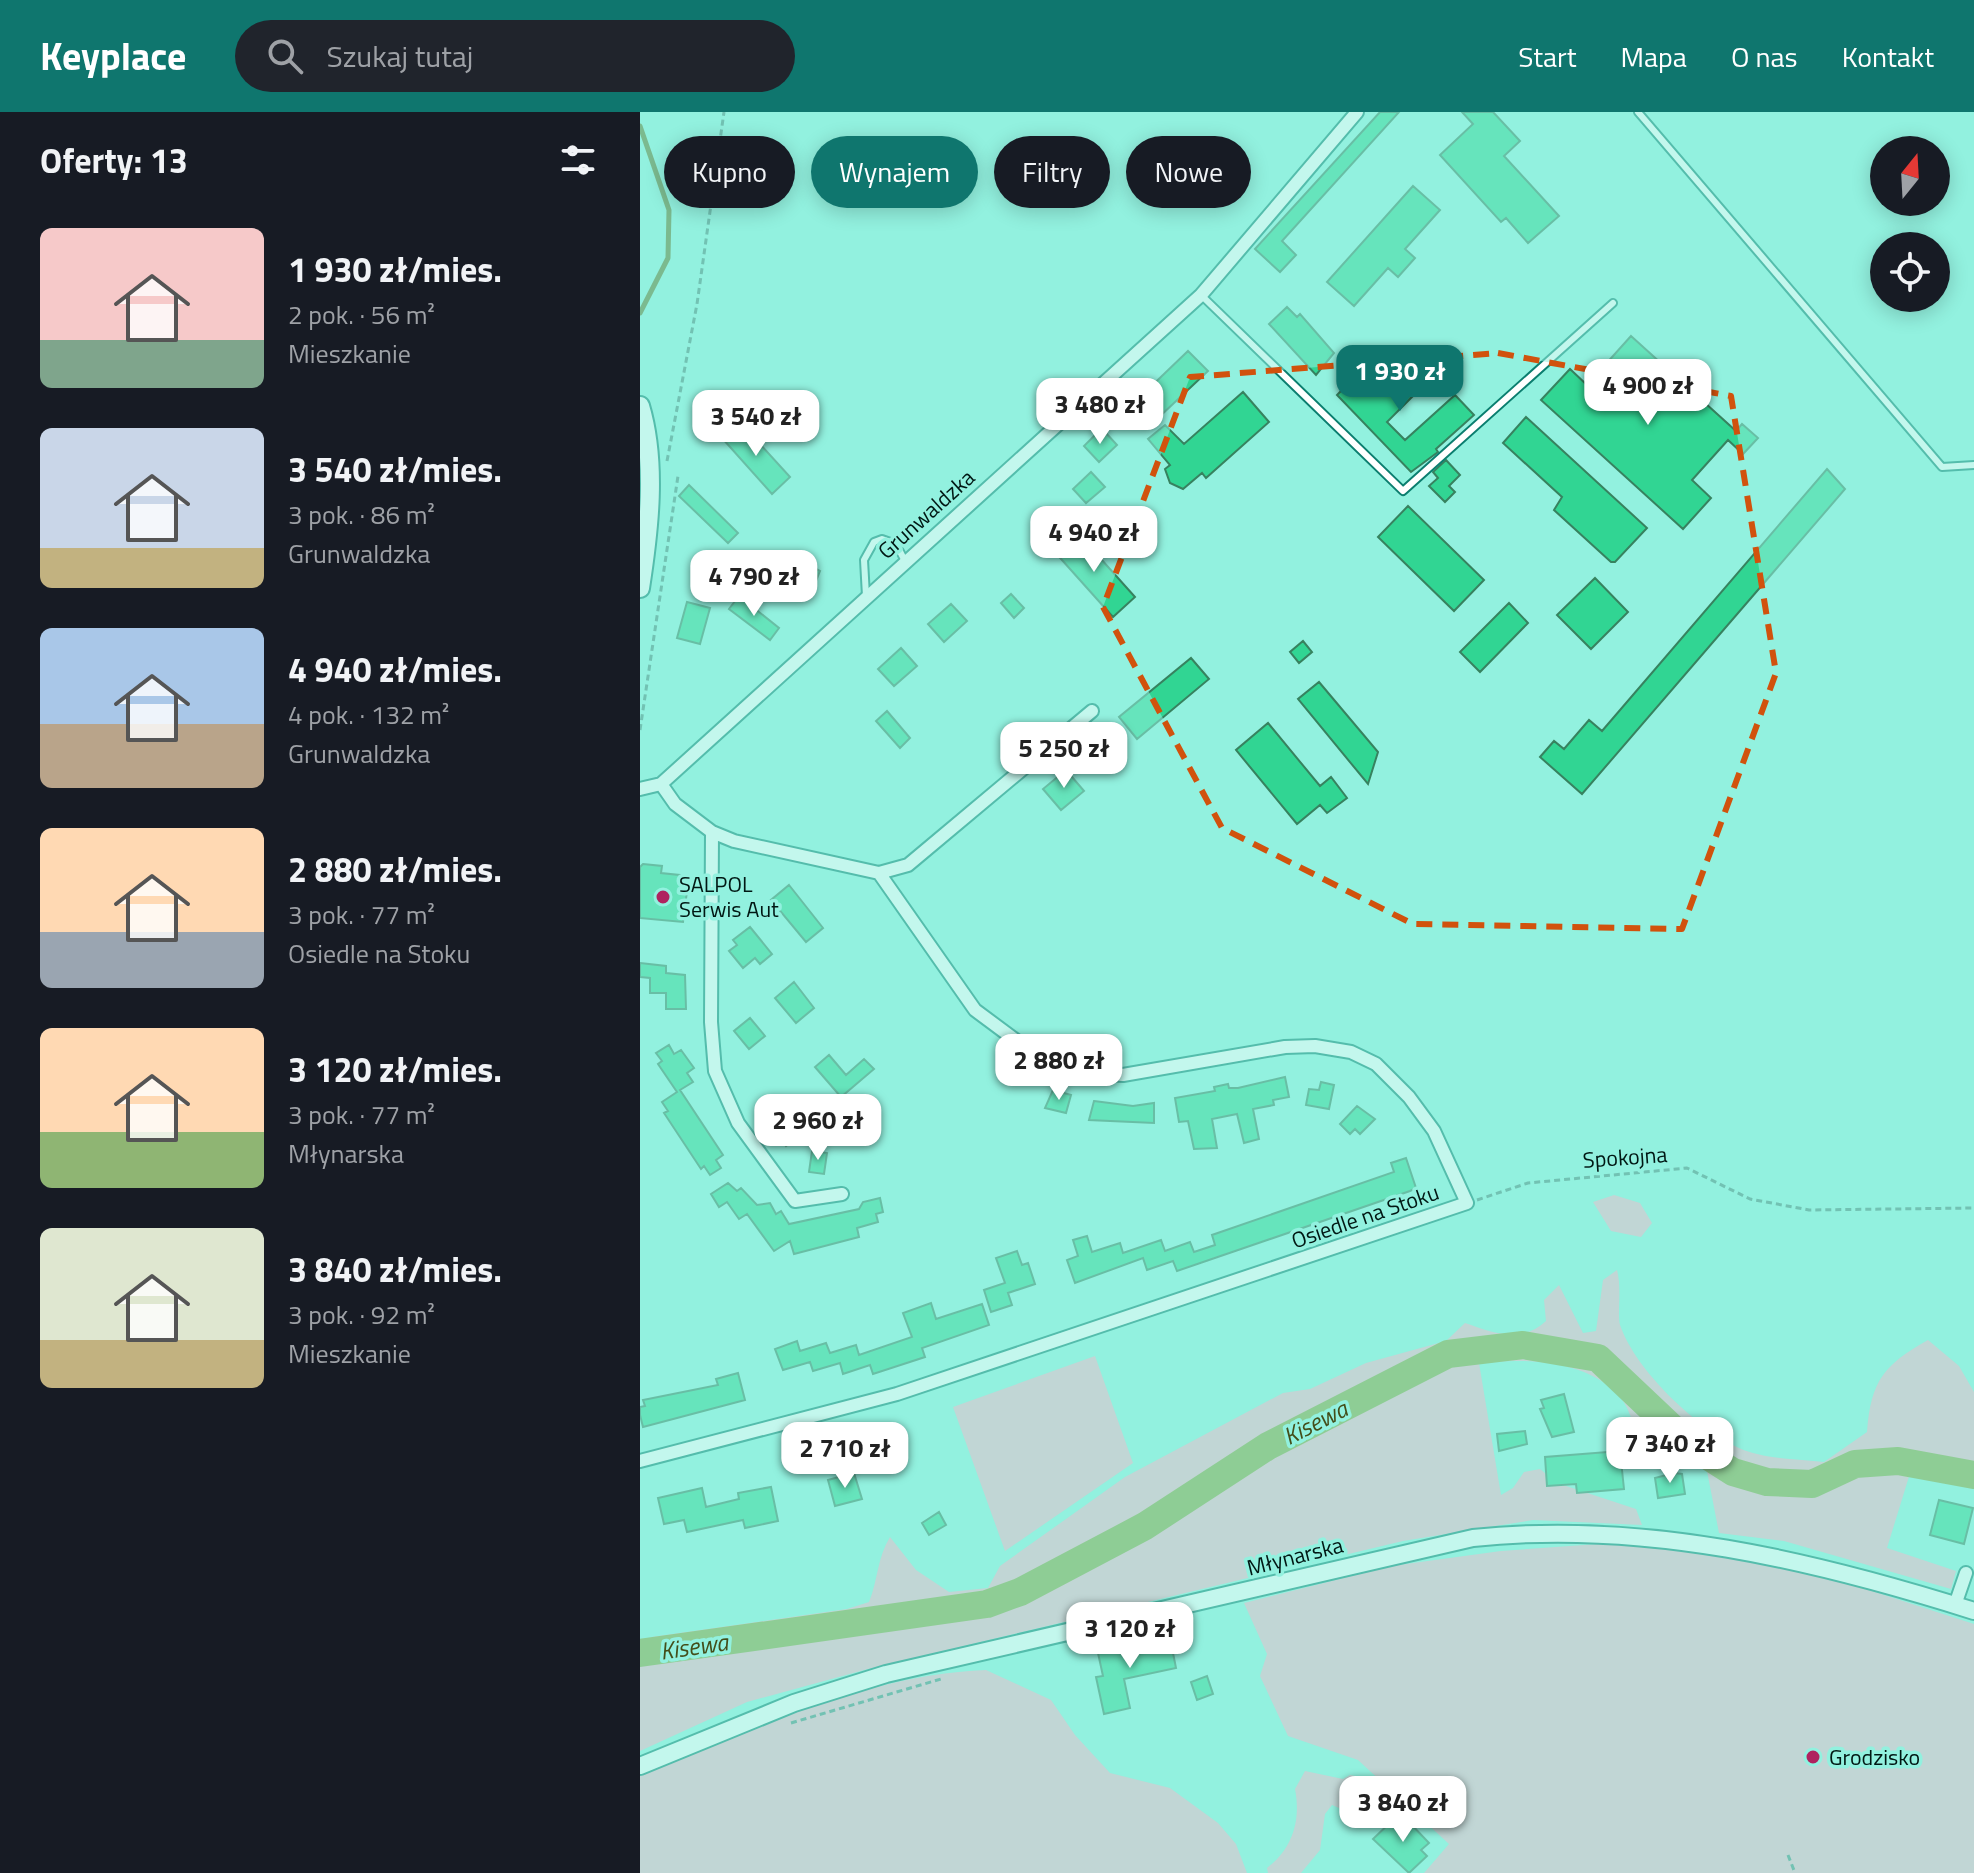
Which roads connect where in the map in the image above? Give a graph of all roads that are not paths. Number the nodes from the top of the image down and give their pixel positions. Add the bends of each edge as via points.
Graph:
1 (1357, 112) edge
2 (1638, 112) edge
3 (1201, 295) junction
4 (1613, 303) dead end
5 (640, 406) edge
6 (1974, 465) edge
7 (906, 565) junction
8 (640, 588) edge
9 (866, 601) junction
10 (1092, 711) dead end
11 (661, 784) junction
12 (640, 789) edge
13 (712, 832) junction
14 (879, 873) junction
15 (842, 1194) dead end
16 (640, 1461) edge
17 (1966, 1573) dead end
18 (1955, 1605) junction
19 (1974, 1611) edge
20 (640, 1766) edge

1 - 3 street, Grunwaldzka
2 - 6 lane via 1942,467
3 - 4 lane via 1403,491
3 - 7 street, Grunwaldzka
5 - 8 main road via 650,475
7 - 9 street, Grunwaldzka
7 - 9 lane via 896,544 874,542 864,560
9 - 11 street, Grunwaldzka
10 - 14 street via 908,865
11 - 12 street, Grunwaldzka
11 - 13 street via 675,804
13 - 14 street
13 - 15 street via 715,1071 738,1123 795,1201
14 - 16 street, Osiedle na Stoku via 975,1010 1018,1042 1074,1072 1123,1075 1285,1047 1351,1052 1376,1064 1409,1097 1434,1131 1467,1203 897,1394
17 - 18 street
18 - 19 street, Młynarska
18 - 20 street, Młynarska via 1834,1569 1683,1543 1599,1532 1473,1538 886,1674 794,1703

